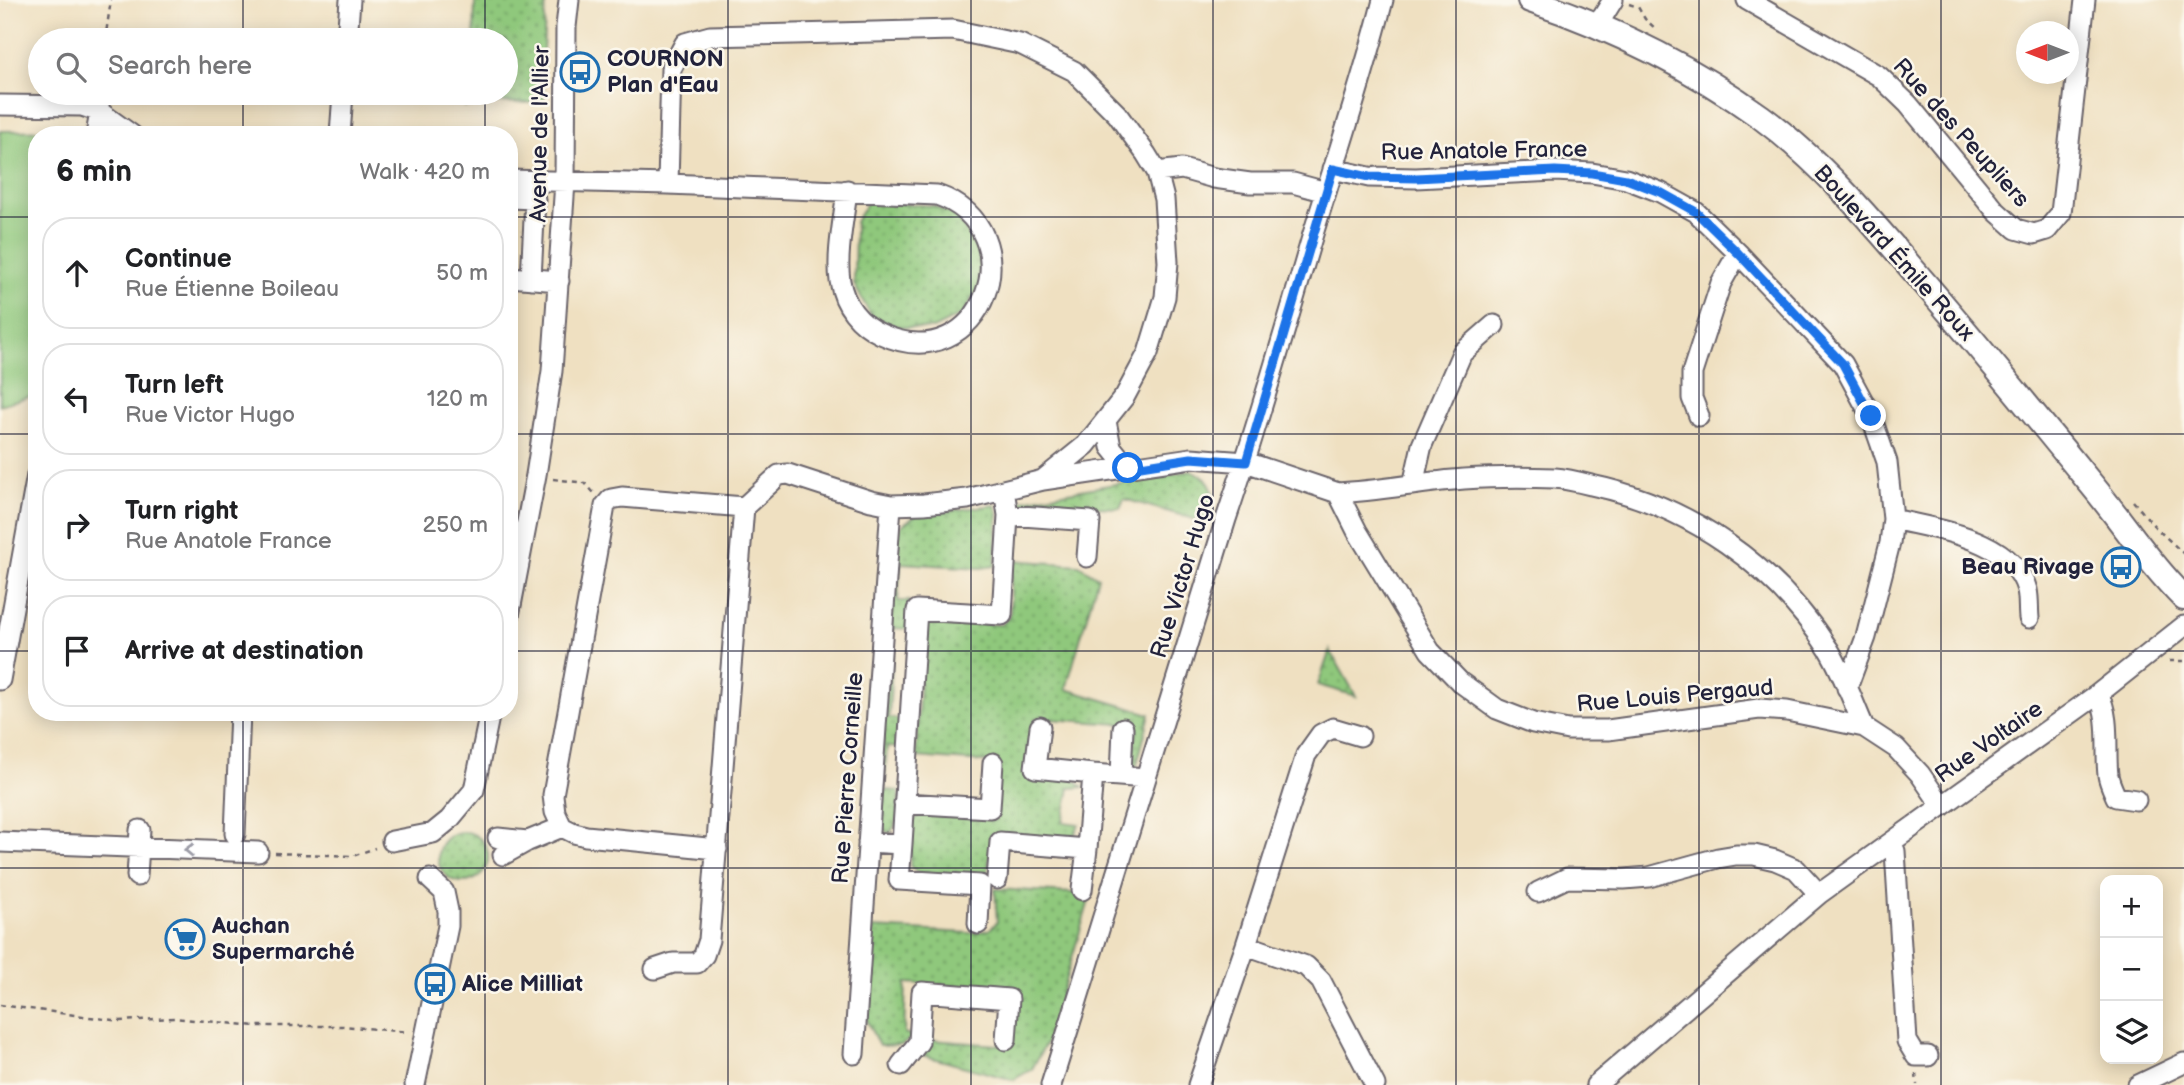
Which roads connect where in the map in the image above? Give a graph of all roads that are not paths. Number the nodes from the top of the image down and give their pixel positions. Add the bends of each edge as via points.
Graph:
1 (349, 0) edge
2 (561, 0) edge
3 (569, 0) edge
4 (1384, 0) edge
5 (1530, 0) edge
6 (1613, 0) edge
7 (1747, 0) edge
8 (2085, 0) edge
9 (1597, 26) junction
10 (566, 27) junction
11 (347, 28) edge
12 (0, 105) edge
13 (86, 105) edge
14 (98, 105) edge
15 (101, 105) edge
16 (341, 105) edge
17 (97, 126) edge
18 (123, 126) edge
19 (340, 126) edge
20 (1333, 169) junction
21 (1157, 172) junction
22 (518, 180) edge
23 (565, 181) junction
24 (668, 184) junction
25 (847, 190) junction
26 (1326, 192) junction
27 (518, 198) edge
28 (1738, 253) junction
29 (518, 278) edge
30 (531, 279) junction
31 (559, 281) junction
32 (1494, 325) dead end
33 (1699, 416) dead end
34 (1106, 421) junction
35 (1246, 462) junction
36 (1128, 468) junction
37 (1043, 480) junction
38 (1413, 485) junction
39 (1004, 490) junction
40 (1338, 493) junction
41 (891, 505) junction
42 (744, 507) junction
43 (1008, 515) junction
44 (1893, 519) junction
45 (28, 525) edge
46 (1087, 557) dead end
47 (518, 566) edge
48 (2184, 598) edge
49 (2029, 618) dead end
50 (2184, 626) edge
51 (0, 680) edge
52 (1847, 688) junction
53 (2098, 694) junction
54 (240, 721) edge
55 (488, 721) edge
56 (1040, 727) dead end
57 (1864, 727) junction
58 (1123, 728) dead end
59 (1360, 736) dead end
60 (993, 763) dead end
61 (1093, 774) junction
62 (1121, 776) junction
63 (1146, 778) junction
64 (2136, 800) dead end
65 (904, 803) junction
66 (1942, 806) junction
67 (562, 827) junction
68 (234, 834) dead end
69 (139, 839) junction
70 (392, 841) road end
71 (0, 842) edge
72 (868, 842) junction
73 (902, 844) junction
74 (1892, 844) junction
75 (501, 847) dead end
76 (717, 849) junction
77 (1087, 849) junction
78 (258, 852) road end
79 (137, 876) dead end
80 (997, 879) dead end
81 (437, 885) dead end
82 (1082, 890) dead end
83 (1538, 892) dead end
84 (1819, 894) junction
85 (978, 925) dead end
86 (1247, 945) junction
87 (654, 969) dead end
88 (1006, 1040) dead end
89 (854, 1054) dead end
90 (1928, 1056) dead end
91 (2184, 1063) edge
92 (901, 1065) dead end
93 (415, 1083) edge
94 (1051, 1085) edge
95 (1198, 1085) edge
96 (1375, 1085) edge
97 (1596, 1085) edge
98 (2138, 1085) edge

1 - 11 street
2 - 10 street, Avenue de l'Allier
3 - 10 street, Avenue de l'Allier
4 - 20 street, Rue Victor Hugo
5 - 9 main road, Boulevard Émile Roux
6 - 9 street
7 - 8 street, Rue des Peupliers via 1880,76 1996,211 2016,229 2034,234 2047,230 2061,213
9 - 48 main road, Boulevard Émile Roux via 1656,52 1762,118 1860,207
10 - 23 street, Avenue de l'Allier
12 - 13 street
14 - 17 street
15 - 18 street
16 - 19 street
20 - 26 street, Rue Victor Hugo
20 - 28 street, Rue Anatole France via 1369,177 1555,171 1626,179 1696,212
21 - 24 street via 1117,114 1074,71 1020,44 953,30 709,36 685,43 671,69
21 - 26 street via 1182,169 1214,178 1293,183
21 - 34 street via 1164,199 1165,297 1148,353
22 - 23 street
23 - 24 street
23 - 31 street, Avenue de l'Allier
24 - 25 street
25 - 25 street via 937,195 963,208 975,221 988,247 989,287 978,312 958,332 932,342 904,342 877,333 856,316 844,295 839,267
26 - 35 street, Rue Victor Hugo
27 - 30 street via 535,199
28 - 33 street via 1721,283 1692,373 1692,398
28 - 44 street, Rue Anatole France via 1843,364 1858,389 1887,462
29 - 30 street
30 - 31 street
31 - 47 street, Avenue de l'Allier via 552,371
32 - 38 street via 1462,353 1422,445
34 - 36 street via 1111,447
34 - 37 street via 1086,445
35 - 36 street via 1191,458
35 - 40 street
35 - 63 street, Rue Victor Hugo
36 - 37 street
37 - 39 street
38 - 40 street
38 - 52 street via 1558,478 1616,490 1664,508 1751,560 1793,601 1830,652
39 - 41 street via 967,499
39 - 43 street
40 - 57 street, Rue Louis Pergaud via 1430,651 1460,682 1497,709 1569,730 1608,730 1759,709
41 - 42 street via 788,474 779,475
41 - 72 street, Rue Pierre Corneille
42 - 67 street via 622,497 605,506 553,795
42 - 76 street
43 - 46 street via 1090,521
43 - 65 street via 1002,615 917,610
44 - 49 street via 1994,549 2017,567 2027,591
44 - 52 street, Rue Anatole France via 1866,637
45 - 51 street
50 - 53 street, Rue Voltaire
52 - 57 street
53 - 64 street via 2108,778 2116,797
53 - 66 street, Rue Voltaire
54 - 68 street
55 - 70 street via 474,790 433,833
56 - 61 street via 1035,768
57 - 66 street, Rue Louis Pergaud via 1896,748
58 - 62 street
59 - 86 street via 1333,728 1321,734 1306,755
60 - 65 street via 990,808
61 - 62 street
61 - 77 street
62 - 63 street
63 - 94 street, Rue Victor Hugo
65 - 73 street
66 - 74 street, Rue Voltaire
67 - 75 street
67 - 76 street via 586,836
69 - 71 street
78 -> 69 street
69 - 79 street
72 - 73 street
72 - 89 street, Rue Pierre Corneille
73 - 85 street via 899,880 980,885
74 - 84 street, Rue Voltaire
74 - 90 street via 1907,1041 1916,1056
76 - 87 street via 704,955 696,963
77 - 80 street via 1000,842
77 - 82 street
81 - 93 street via 448,911 447,926
83 - 84 street via 1567,878 1649,877 1718,858 1754,855 1796,869
84 - 97 street, Rue Voltaire
86 - 95 street
86 - 96 street via 1294,960 1321,981
88 - 92 street via 1009,999 922,992 919,1042
91 - 98 street

